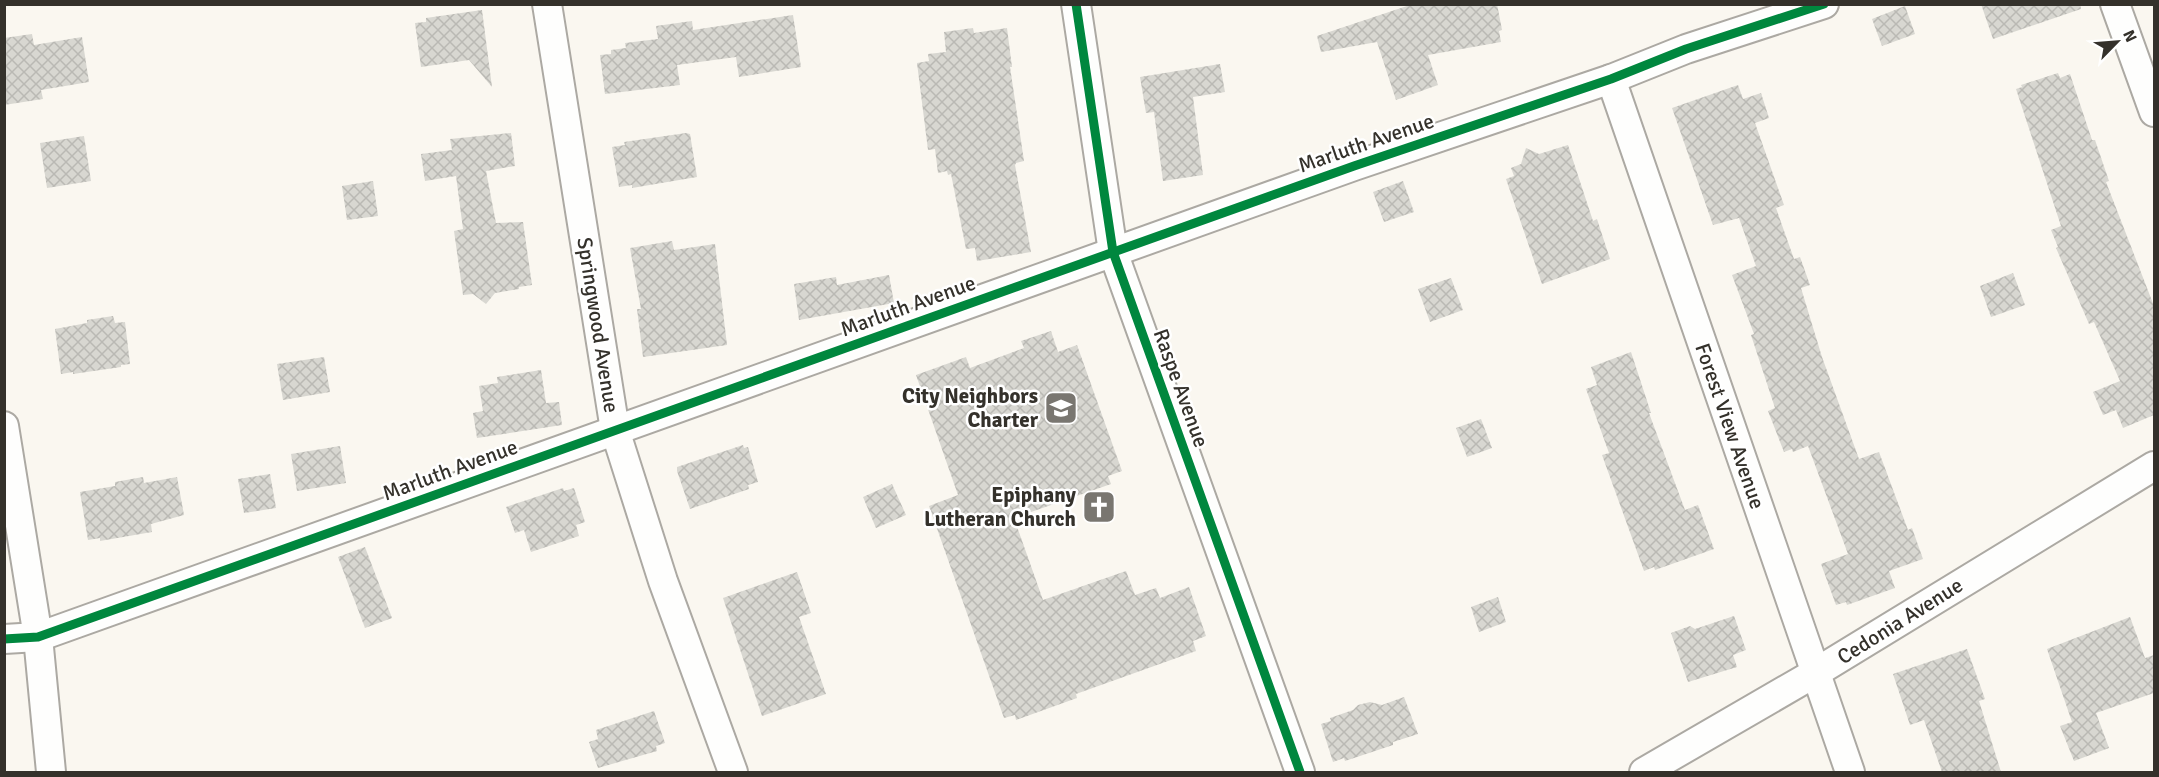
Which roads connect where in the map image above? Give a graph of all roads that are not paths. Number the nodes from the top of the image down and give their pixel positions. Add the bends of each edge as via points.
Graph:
1 (547, 4) edge
2 (1076, 4) edge
3 (1824, 4) edge
4 (2115, 4) edge
5 (1611, 79) junction
6 (2154, 112) edge
7 (1113, 252) junction
8 (4, 426) edge
9 (615, 430) junction
10 (2154, 466) edge
11 (38, 637) junction
12 (4, 639) edge
13 (1815, 673) junction
14 (51, 772) edge
15 (734, 772) edge
16 (1300, 772) edge
17 (1644, 772) edge
18 (1850, 772) edge

1 - 9 street, Springwood Avenue
2 - 7 street, Raspe Avenue
3 - 5 street, Marluth Avenue via 1686,49
4 - 6 street
5 - 7 street, Marluth Avenue
5 - 13 street, Forest View Avenue
7 - 9 street, Marluth Avenue
7 - 16 street, Raspe Avenue
8 - 11 street
9 - 11 street, Marluth Avenue
9 - 15 street, Springwood Avenue via 663,581
10 - 13 street, Cedonia Avenue
11 - 12 street, Marluth Avenue
11 - 14 street
13 - 17 street, Cedonia Avenue
13 - 18 street, Forest View Avenue

